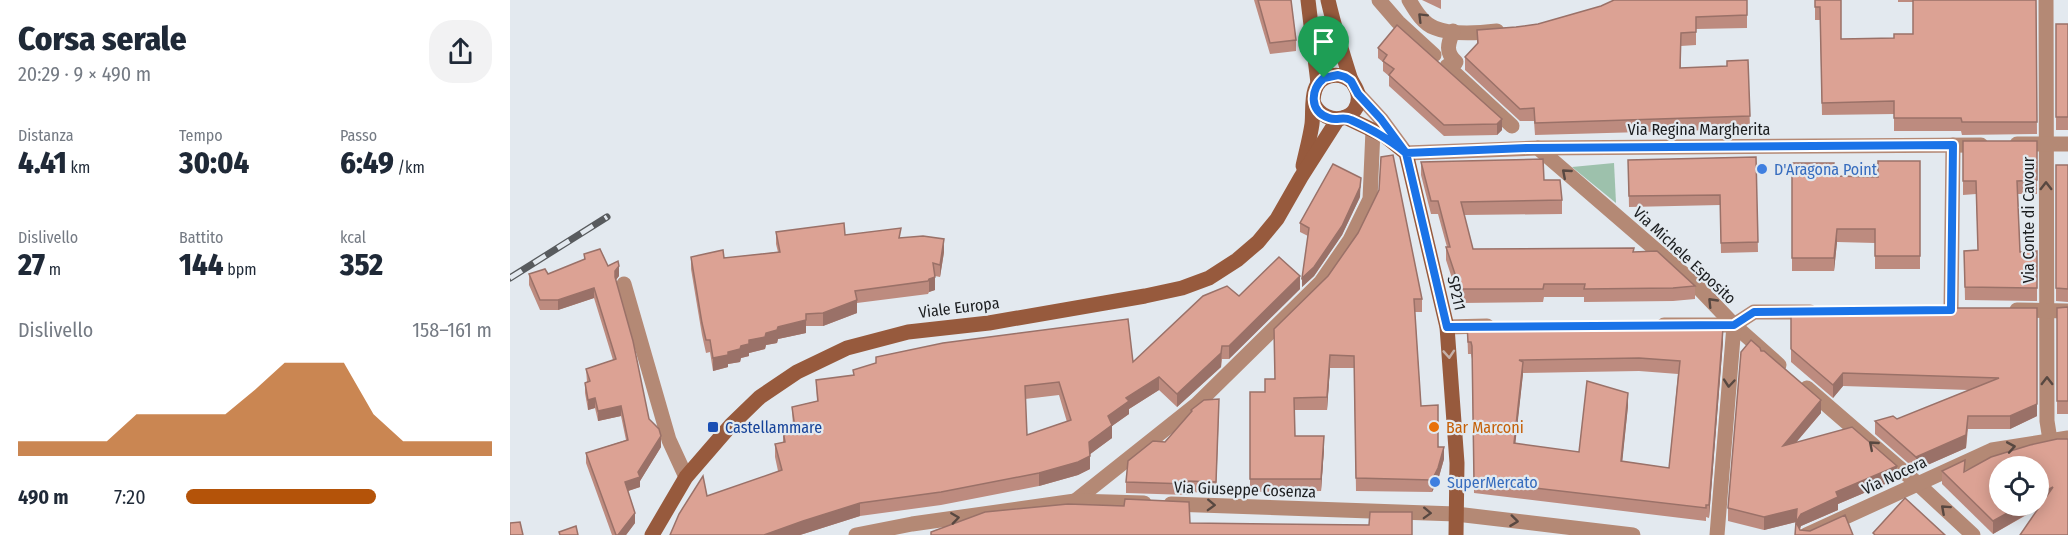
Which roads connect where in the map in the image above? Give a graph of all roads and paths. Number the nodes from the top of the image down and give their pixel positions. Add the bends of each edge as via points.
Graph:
1 (1308, 0) edge
2 (1328, 0) edge
3 (1379, 0) edge
4 (1409, 0) edge
5 (2046, 0) edge
6 (1514, 29) edge
7 (1453, 31) junction
8 (1434, 55) edge
9 (1318, 83) junction
10 (1355, 88) junction
11 (1314, 104) junction
12 (1342, 118) junction
13 (1512, 126) dead end
14 (1373, 130) junction
15 (2046, 144) junction
16 (2068, 144) edge
17 (1953, 145) junction
18 (1538, 148) junction
19 (1406, 153) junction
20 (1301, 177) junction
21 (624, 285) dead end
22 (1950, 310) edge
23 (2004, 310) edge
24 (1824, 311) edge
25 (2047, 311) junction
26 (2068, 311) edge
27 (1734, 325) junction
28 (1507, 326) edge
29 (1650, 326) edge
30 (1447, 327) junction
31 (2068, 438) edge
32 (2050, 440) junction
33 (686, 477) junction
34 (1917, 484) junction
35 (1075, 501) junction
36 (1456, 514) junction
37 (912, 529) edge
38 (652, 535) edge
39 (856, 535) edge
40 (1456, 535) edge
41 (1633, 535) edge
42 (1717, 535) edge
43 (1806, 535) edge
44 (1973, 535) edge

1 - 9 main road
2 - 10 main road
3 - 8 street
7 -> 4 street via 1434,28 1417,14
5 - 15 street, Via Conte di Cavour
6 - 7 street
7 - 13 street via 1448,51 1456,62 1448,68
9 - 10 main road via 1338,75
9 - 11 main road
10 - 12 main road via 1355,108
10 - 19 street
11 - 12 main road via 1323,116
11 - 20 main road
12 - 14 main road
12 - 20 main road
14 - 19 main road
14 - 35 street via 1370,199 1350,240 1321,282 1197,404
15 - 16 street, Via Regina Margherita
15 - 17 street, Via Regina Margherita
25 -> 15 street, Via Conte di Cavour
17 - 18 street, Via Regina Margherita
17 - 22 street
18 - 19 street, Via Regina Margherita
27 -> 18 street, Via Michele Esposito via 1692,282
19 - 30 main road, SP211
20 - 33 main road, Viale Europa via 1277,219 1257,242 1209,278 1155,294 989,323 908,332 848,348 797,372 760,397
21 - 33 street via 669,440
23 - 25 street
24 - 27 street via 1754,312
25 - 26 street
32 -> 25 street, Via Conte di Cavour
27 - 29 street
34 -> 27 street, Via Michele Esposito
27 -> 42 street
28 - 30 street
30 -> 36 main road, SP211 via 1457,463
31 - 32 street, Via Nocera
34 -> 32 street, Via Nocera via 1992,450
33 - 38 main road, Viale Europa
34 - 43 street, Via Nocera
44 -> 34 street, Via Michele Esposito
35 -> 36 street, Via Giuseppe Cosenza
37 -> 35 street, Via Giuseppe Cosenza
36 - 40 main road, SP211
36 -> 41 street
37 - 39 street, Via Giuseppe Cosenza

